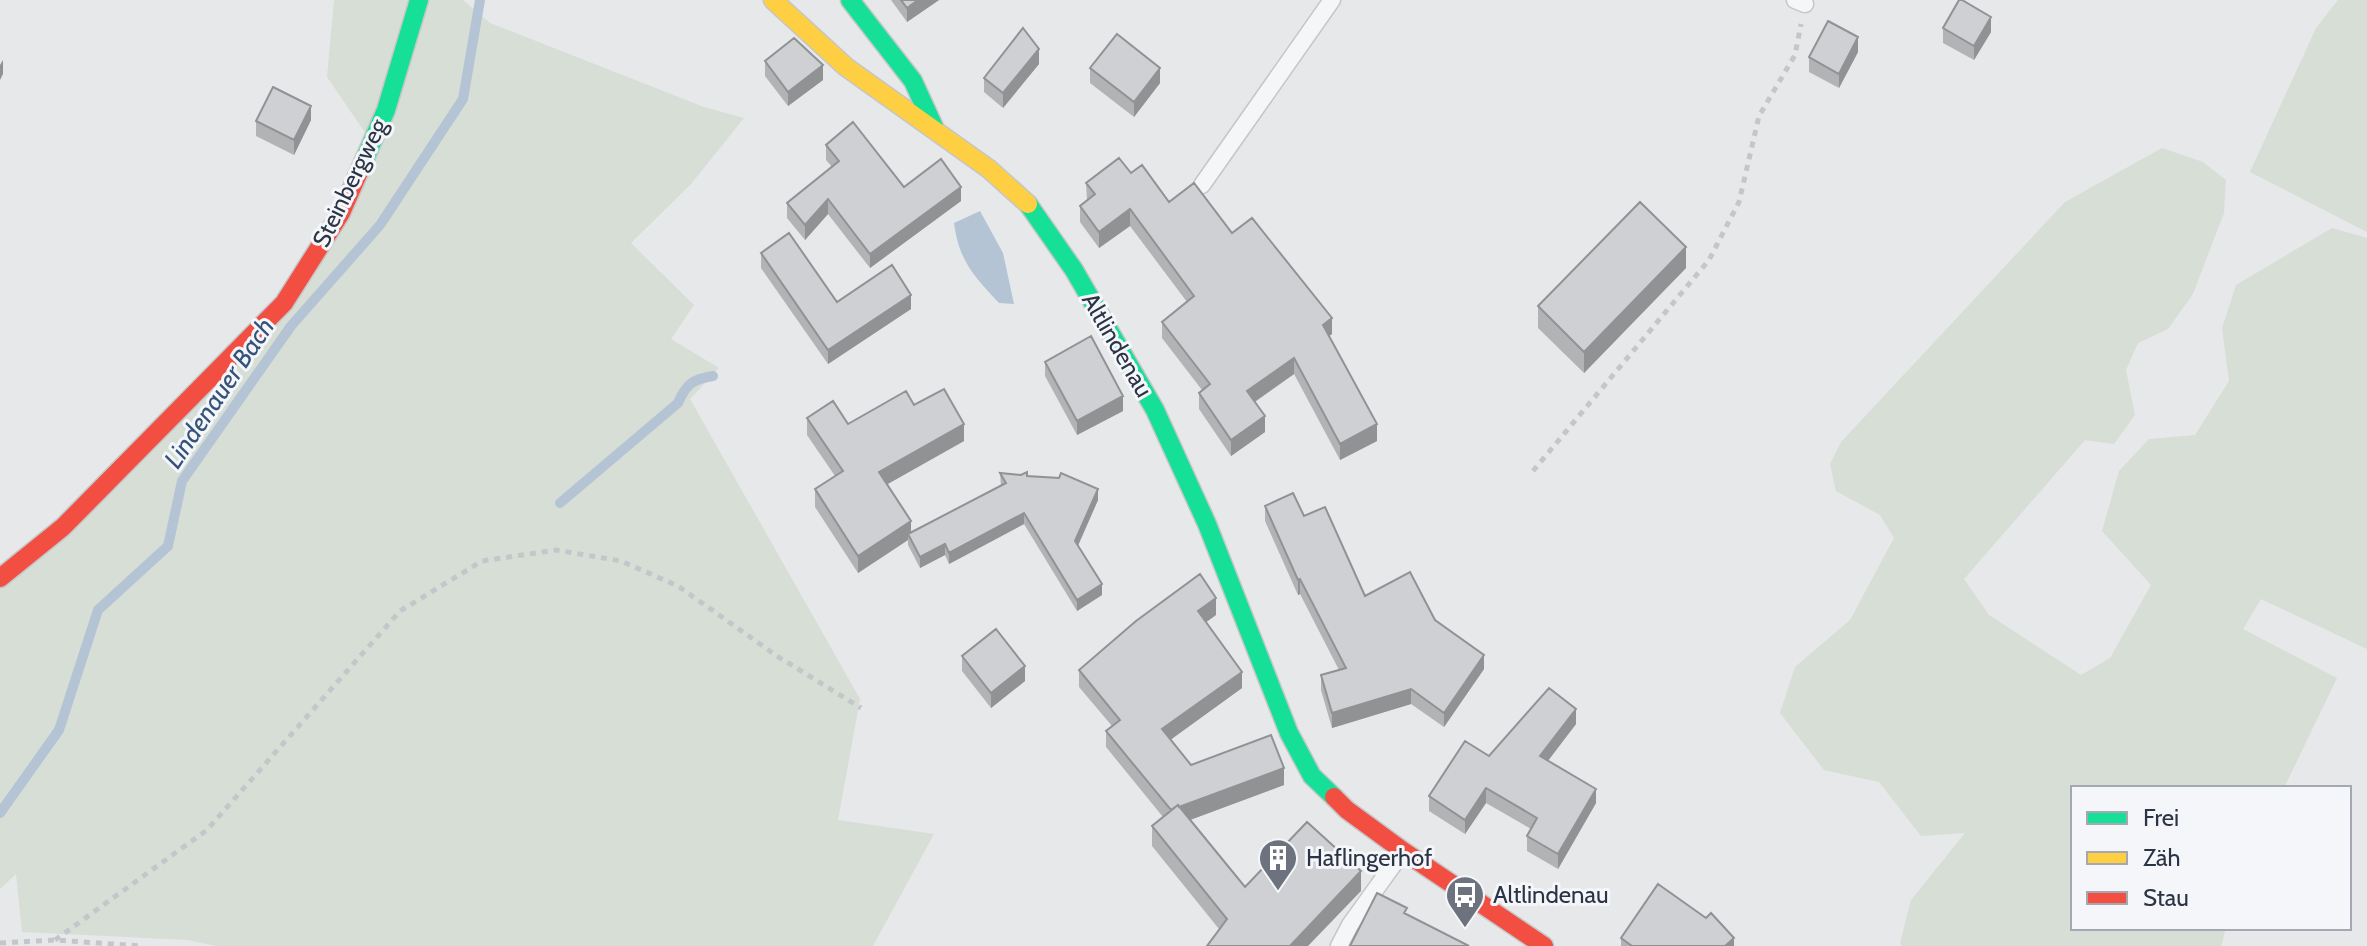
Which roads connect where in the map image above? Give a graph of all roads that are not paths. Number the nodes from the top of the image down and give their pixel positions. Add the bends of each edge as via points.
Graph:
1 (419, 0) edge
2 (773, 0) edge
3 (850, 0) edge
4 (1332, 0) edge
5 (937, 132) junction
6 (1202, 185) dead end
7 (0, 578) edge
8 (1403, 851) junction
9 (1339, 946) edge
10 (1544, 946) edge

1 - 7 street, Steinbergweg via 386,110 346,200 284,303 63,527
2 - 5 street, Altlindenau via 846,67
3 - 5 street, Altlindenau via 913,81
4 - 6 lane
5 - 8 street, Altlindenau via 1031,207 1074,270 1155,410 1207,524 1289,733 1312,776
8 - 9 lane
8 - 10 street, Altlindenau

